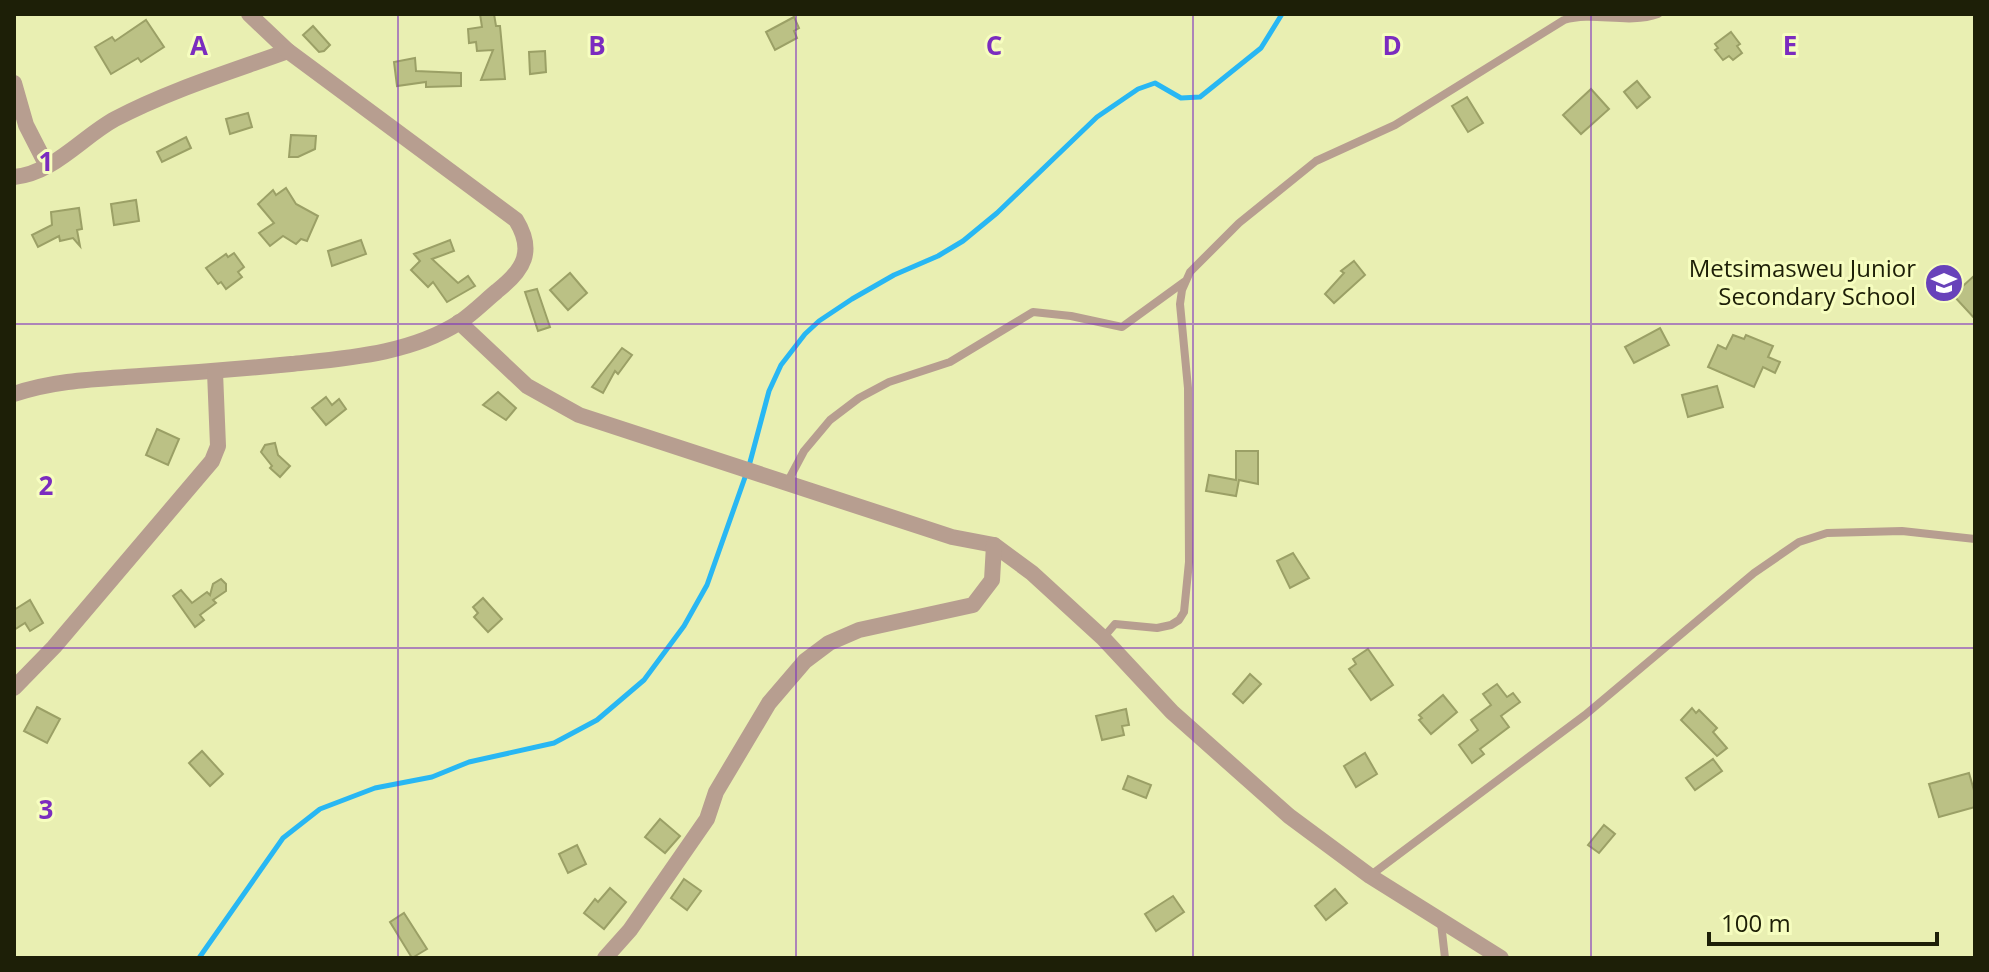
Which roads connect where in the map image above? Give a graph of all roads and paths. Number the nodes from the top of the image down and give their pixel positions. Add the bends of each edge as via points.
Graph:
1 (249, 14) edge
2 (1658, 14) edge
3 (288, 51) junction
4 (14, 83) edge
5 (47, 166) junction
6 (14, 177) edge
7 (1185, 282) junction
8 (459, 322) junction
9 (215, 372) junction
10 (14, 394) edge
11 (781, 481) junction
12 (1975, 539) edge
13 (994, 545) junction
14 (1103, 638) junction
15 (14, 688) edge
16 (1370, 876) junction
17 (1440, 918) junction
18 (605, 958) edge
19 (1445, 958) edge
20 (1501, 958) edge

1 - 3 street
2 - 7 lane via 1579,15 1564,20 1395,125 1316,161 1239,223
3 - 5 street via 167,94 112,121
3 - 8 street via 516,220 525,234 522,265
4 - 5 street via 26,125
5 - 6 street
7 - 11 lane via 1122,327 1033,312 950,362 889,382 830,420
7 - 14 lane via 1180,304 1188,388 1189,562 1184,612 1171,625 1157,628 1115,624
8 - 9 street via 377,354
8 - 11 street via 527,386 579,415
9 - 10 street via 65,383
9 - 15 street via 218,446 212,461
11 - 13 street via 952,537
12 - 16 lane via 1902,531 1827,533 1799,542 1754,573 1585,715
13 - 14 street
13 - 18 street via 992,580 973,605 859,630 805,661 762,715 716,792 707,819
14 - 16 street via 1172,712 1289,816
16 - 17 street
17 - 19 lane
17 - 20 street

